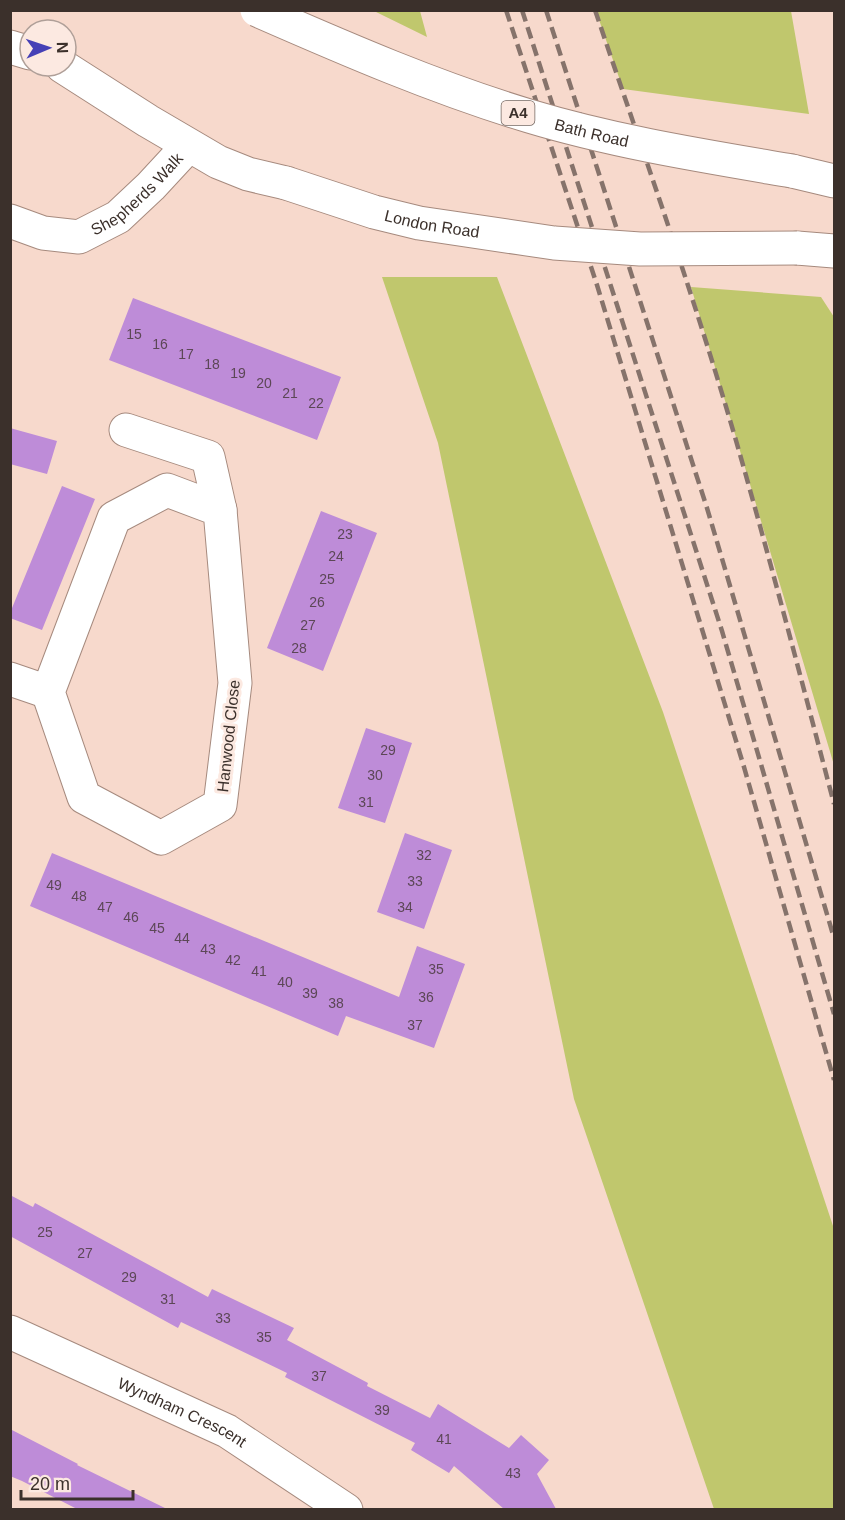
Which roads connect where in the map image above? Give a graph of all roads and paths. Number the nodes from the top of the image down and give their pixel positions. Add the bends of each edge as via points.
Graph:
1 (257, 10) edge
2 (78, 76) edge
3 (188, 146) junction
4 (834, 181) edge
5 (10, 221) edge
6 (834, 251) edge
7 (126, 430) dead end
8 (220, 510) junction
9 (10, 679) edge
10 (48, 692) junction
11 (10, 1332) edge
12 (346, 1509) edge

1 - 4 street, Bath Road / A4, bridge via 403,72 531,117
2 - 3 street, London Road
3 - 5 street, Shepherds Walk via 118,218 79,237 43,233
3 - 6 street, London Road, bridge via 248,174 419,224 554,243 640,249
7 - 8 street, Hanwood Close via 208,457
8 - 10 street via 167,490 114,518
8 - 10 street, Hanwood Close via 235,683 220,805 161,838 84,797
9 - 10 street
11 - 12 street, Wyndham Crescent via 227,1431

